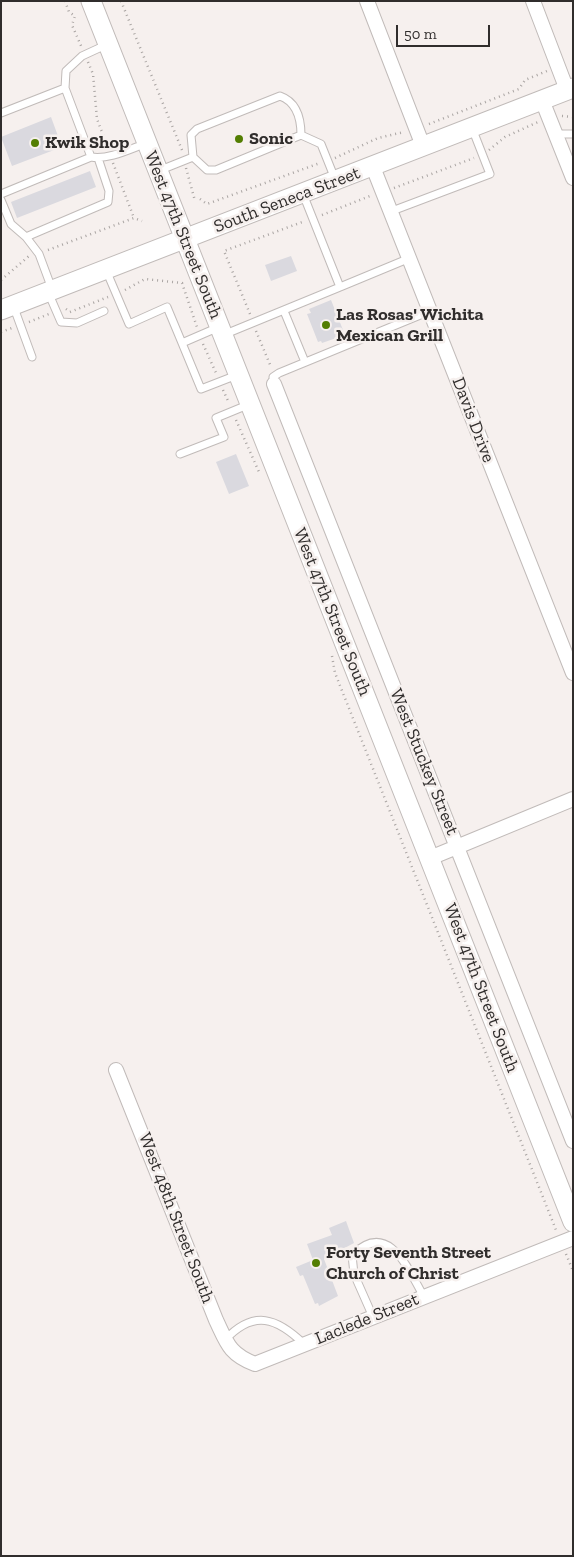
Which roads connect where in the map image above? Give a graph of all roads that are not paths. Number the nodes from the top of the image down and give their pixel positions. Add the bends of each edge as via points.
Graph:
1 (91, 1) edge
2 (367, 1) edge
3 (533, 1) edge
4 (108, 44) junction
5 (65, 88) junction
6 (570, 89) edge
7 (545, 108) junction
8 (1, 113) edge
9 (472, 128) junction
10 (555, 134) junction
11 (573, 134) edge
12 (301, 135) junction
13 (147, 143) junction
14 (424, 146) junction
15 (193, 157) junction
16 (95, 158) junction
17 (373, 167) junction
18 (158, 171) junction
19 (573, 178) edge
20 (336, 181) junction
21 (1, 194) edge
22 (303, 194) junction
23 (1, 200) edge
24 (392, 212) junction
25 (26, 237) junction
26 (185, 240) junction
27 (410, 258) junction
28 (106, 270) junction
29 (340, 287) junction
30 (50, 291) junction
31 (7, 307) edge
32 (104, 311) dead end
33 (284, 311) junction
34 (430, 311) junction
35 (222, 331) junction
36 (182, 343) junction
37 (32, 357) dead end
38 (305, 362) junction
39 (239, 374) junction
40 (274, 384) joint
41 (250, 404) junction
42 (180, 454) dead end
43 (573, 674) edge
44 (573, 799) edge
45 (457, 847) junction
46 (430, 858) junction
47 (116, 1070) dead end
48 (573, 1141) edge
49 (573, 1222) edge
50 (567, 1240) edge
51 (424, 1297) junction
52 (373, 1317) junction
53 (226, 1340) junction
54 (304, 1344) junction
55 (244, 1360) joint

1 - 4 street, West 47th Street South
2 - 14 street
3 - 6 street via 558,67
4 - 5 lane via 85,55 66,71
4 - 13 street, West 47th Street South
5 - 8 lane
5 - 16 lane
6 - 7 street, South Seneca Street
7 - 9 street, South Seneca Street
7 - 10 street
9 - 14 street, South Seneca Street
9 - 24 lane via 490,174
10 - 11 lane
10 - 19 street
12 - 15 lane via 216,170 207,170
12 - 15 lane via 295,106 280,96 197,128 191,135
12 - 20 lane via 321,144
13 - 16 lane
13 - 18 street, West 47th Street South
14 - 17 street, South Seneca Street
15 - 18 lane
16 - 21 lane
16 - 25 lane via 110,191 108,202
17 - 20 street, South Seneca Street
17 - 24 street, Davis Drive
18 - 26 street, West 47th Street South
20 - 22 street, South Seneca Street
22 - 26 street, South Seneca Street
22 - 29 lane
23 - 25 lane via 11,224
24 - 27 street, Davis Drive
25 - 30 lane via 38,253
26 - 28 street, South Seneca Street
26 - 35 street, West 47th Street South
27 - 29 lane
27 - 34 street, Davis Drive
28 - 30 street, South Seneca Street
28 - 36 lane via 129,324 167,307
29 - 33 lane
30 - 31 street, South Seneca Street
30 - 32 lane via 62,322 77,322
31 - 37 lane via 20,325
33 - 35 lane
33 - 38 lane
34 - 38 lane
34 - 43 street, Davis Drive
35 - 36 lane
35 - 39 street, West 47th Street South
36 - 39 lane via 201,389
38 - 40 lane via 274,376
39 - 41 street, West 47th Street South
40 - 45 street, West Stuckey Street
41 - 42 lane via 216,418 224,438
41 - 46 street, West 47th Street South
44 - 45 street
45 - 46 street
45 - 48 street, West Stuckey Street
46 - 49 street, West 47th Street South
47 - 53 street, West 48th Street South
50 - 51 street, Laclede Street
51 - 52 street, Laclede Street
51 - 52 lane via 401,1256 388,1244 376,1242 359,1248 352,1255 354,1274
52 - 54 street, Laclede Street
53 - 54 lane via 236,1328 260,1319 287,1328
53 - 55 street, West 48th Street South via 230,1350
54 - 55 street, Laclede Street via 255,1364

